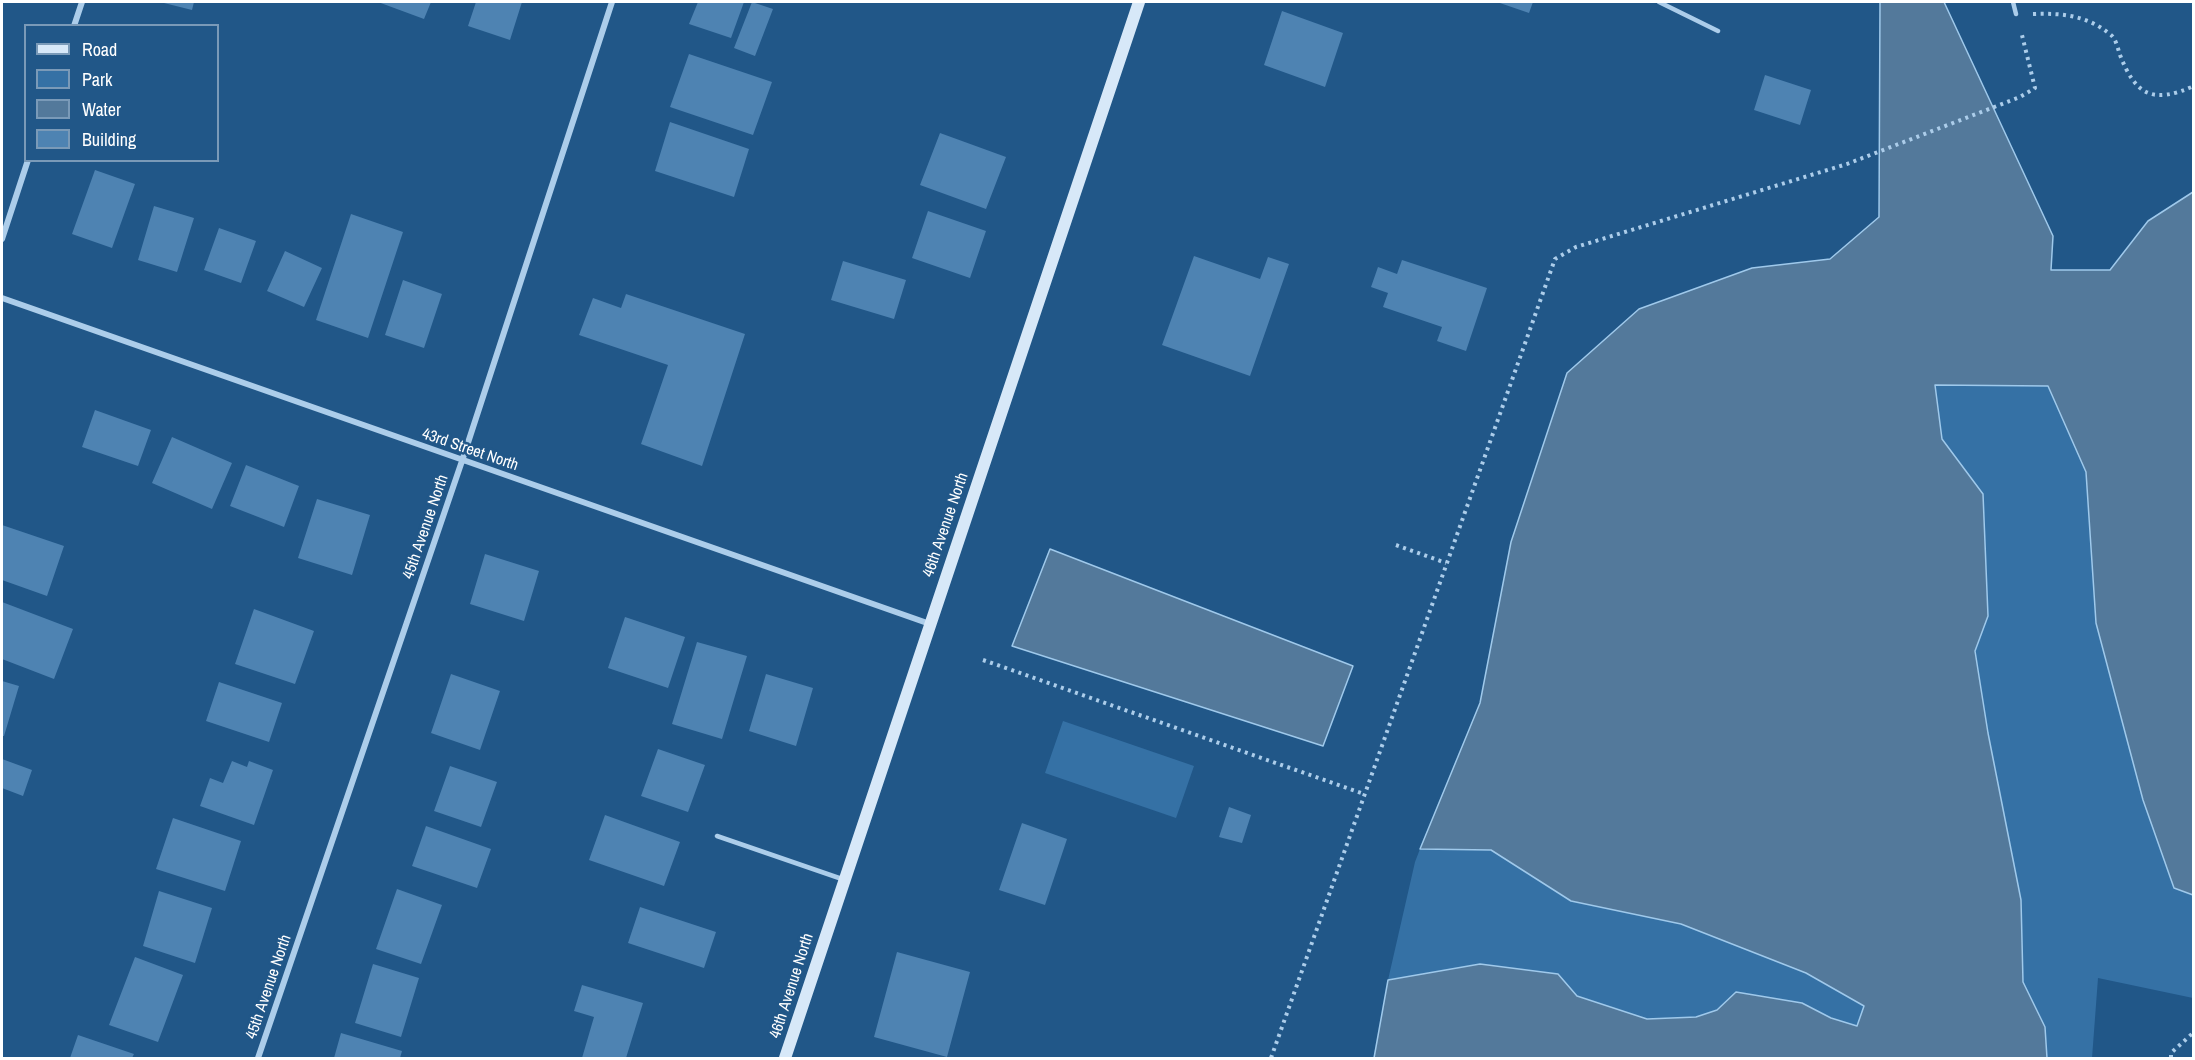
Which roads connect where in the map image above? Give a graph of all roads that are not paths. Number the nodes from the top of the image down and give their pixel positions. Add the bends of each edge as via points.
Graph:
1 (82, 2) edge
2 (612, 2) edge
3 (1139, 2) edge
4 (1659, 2) edge
5 (2013, 2) edge
6 (2016, 14) road end
7 (75, 24) edge
8 (1718, 31) dead end
9 (27, 162) edge
10 (2, 239) edge
11 (2, 298) edge
12 (462, 461) junction
13 (930, 624) junction
14 (717, 836) dead end
15 (845, 880) junction
16 (258, 1059) edge
17 (785, 1059) edge

1 - 7 street
2 - 12 street, 45th Avenue North
3 - 13 street, 46th Avenue North
4 - 8 lane
5 - 6 lane
9 - 10 street
11 - 12 street, 43rd Street North
12 - 13 street, 43rd Street North
12 - 16 street, 45th Avenue North
13 - 15 street, 46th Avenue North
14 - 15 lane
15 - 17 street, 46th Avenue North

